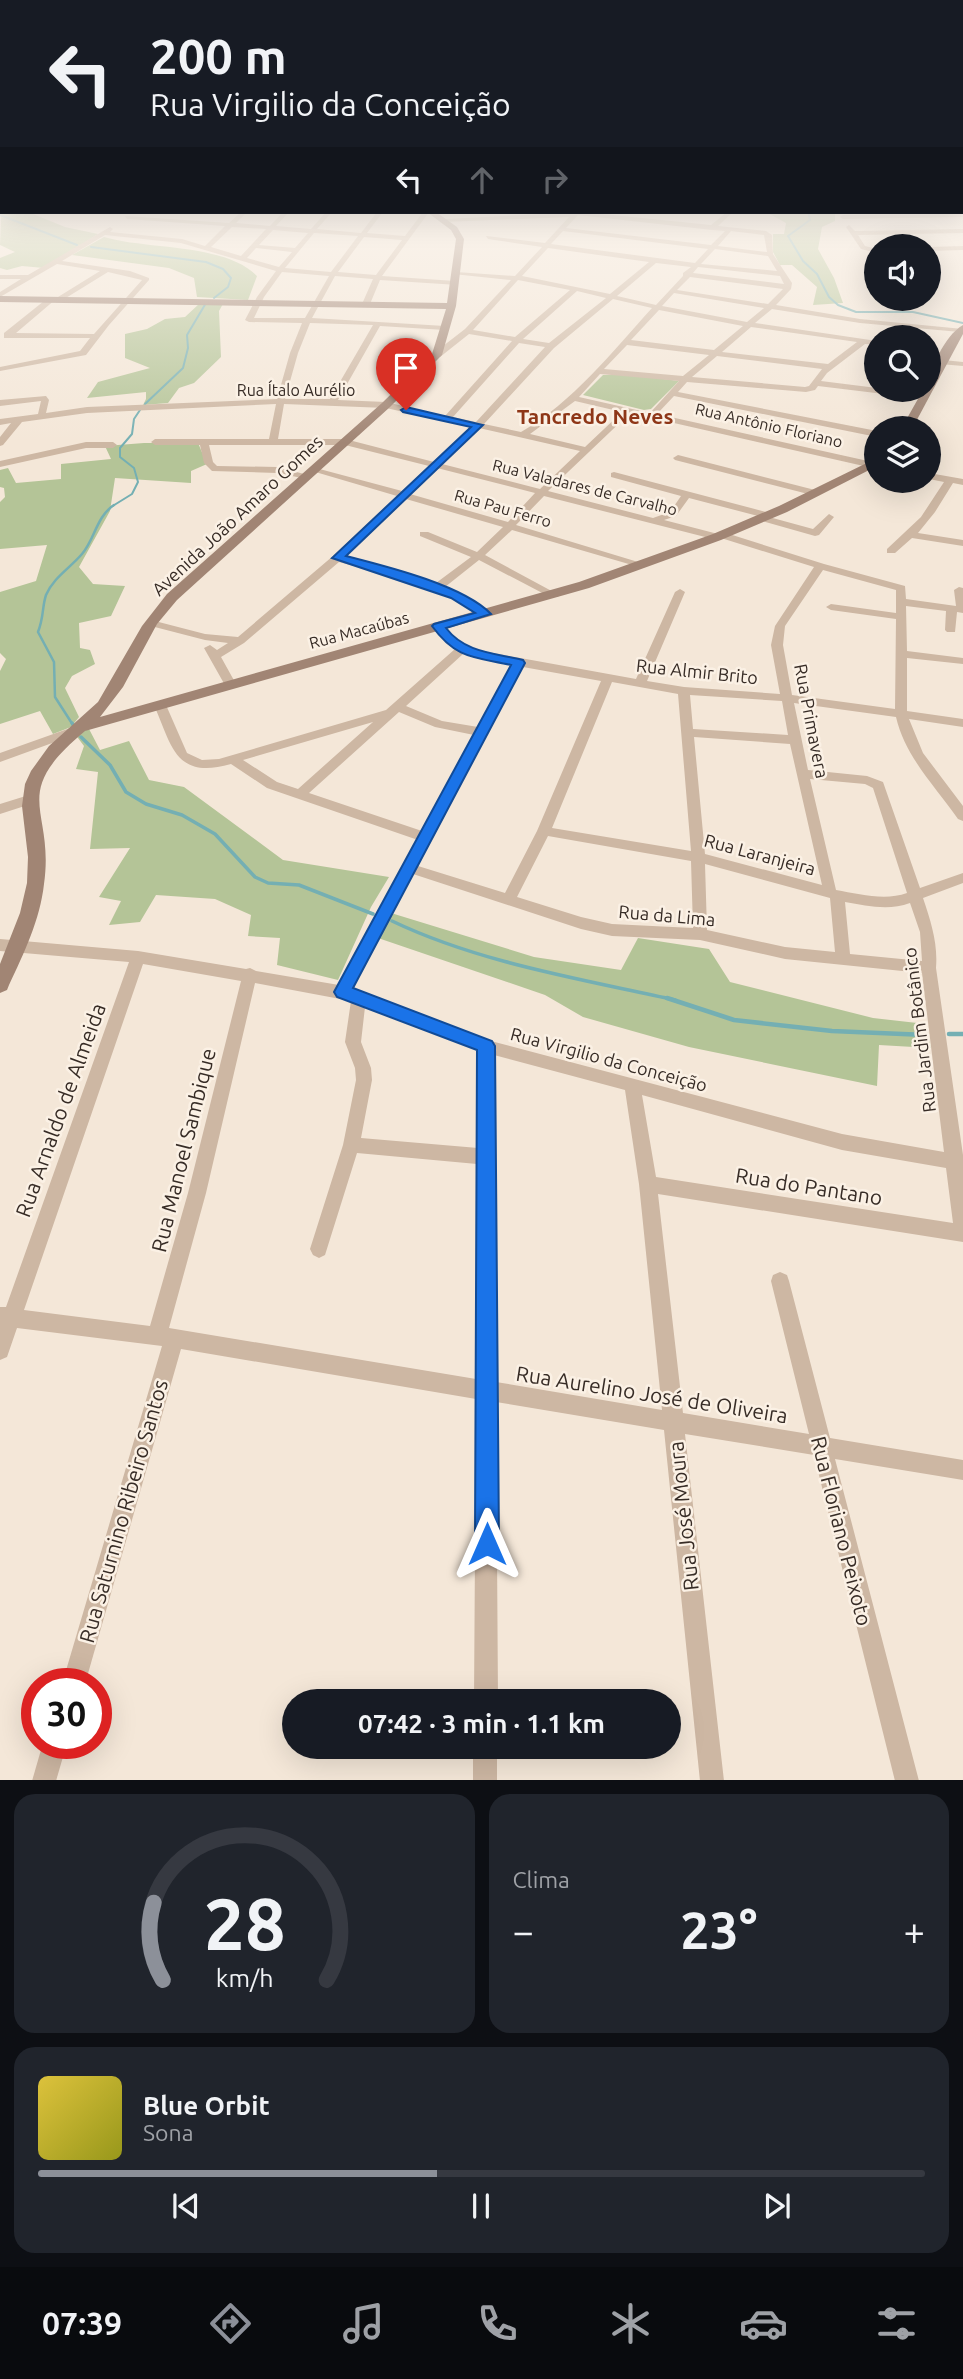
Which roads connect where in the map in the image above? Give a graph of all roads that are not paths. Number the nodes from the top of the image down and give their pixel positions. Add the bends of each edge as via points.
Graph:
1 (27, 277) edge
2 (93, 277) edge
3 (146, 277) edge
4 (275, 277) edge
5 (331, 277) edge
6 (367, 277) edge
7 (636, 277) edge
8 (683, 277) edge
9 (709, 277) edge
10 (783, 277) edge
11 (377, 278) junction
12 (519, 278) junction
13 (455, 279) junction
14 (788, 287) junction
15 (575, 289) junction
16 (672, 291) junction
17 (0, 297) edge
18 (611, 298) junction
19 (56, 299) junction
20 (128, 299) junction
21 (259, 302) junction
22 (316, 303) junction
23 (366, 304) junction
24 (451, 306) junction
25 (769, 306) junction
26 (657, 308) junction
27 (307, 320) junction
28 (378, 323) junction
29 (748, 326) junction
30 (445, 328) junction
31 (962, 329) edge
32 (468, 331) junction
33 (5, 334) edge
34 (95, 336) junction
35 (518, 340) junction
36 (864, 341) joint
37 (625, 342) junction
38 (551, 346) junction
39 (716, 353) junction
40 (438, 355) junction
41 (941, 357) edge
42 (944, 358) junction
43 (941, 364) edge
44 (963, 364) edge
45 (829, 367) junction
46 (0, 369) edge
47 (598, 371) junction
48 (687, 378) junction
49 (814, 386) junction
50 (864, 388) edge
51 (672, 393) junction
52 (573, 398) junction
53 (281, 401) junction
54 (333, 402) junction
55 (0, 403) edge
56 (386, 405) junction
57 (629, 410) junction
58 (41, 414) junction
59 (652, 415) junction
60 (20, 418) junction
61 (447, 419) junction
62 (0, 422) edge
63 (478, 425) junction
64 (864, 431) edge
65 (523, 435) junction
66 (204, 441) junction
67 (272, 441) junction
68 (156, 442) dead end
69 (345, 442) junction
70 (0, 443) edge
71 (113, 446) dead end
72 (588, 450) junction
73 (678, 458) dead end
74 (864, 462) edge
75 (0, 464) edge
76 (435, 465) junction
77 (864, 469) edge
78 (311, 472) junction
79 (614, 475) dead end
80 (941, 478) edge
81 (950, 480) junction
82 (963, 481) edge
83 (541, 492) junction
84 (816, 493) junction
85 (688, 494) junction
86 (404, 495) junction
87 (764, 516) junction
88 (829, 517) dead end
89 (655, 521) junction
90 (510, 526) junction
91 (424, 534) dead end
92 (912, 535) junction
93 (719, 536) junction
94 (963, 542) edge
95 (891, 551) dead end
96 (478, 556) junction
97 (337, 558) junction
98 (643, 565) junction
99 (820, 566) junction
100 (437, 588) junction
101 (959, 590) dead end
102 (680, 592) dead end
103 (554, 595) junction
104 (903, 597) junction
105 (831, 607) dead end
106 (959, 609) edge
107 (485, 614) junction
108 (902, 617) junction
109 (151, 623) junction
110 (439, 626) junction
111 (951, 630) dead end
112 (205, 637) junction
113 (240, 641) junction
114 (462, 649) junction
115 (900, 654) junction
116 (214, 656) junction
117 (963, 661) edge
118 (519, 663) junction
119 (608, 678) junction
120 (230, 684) junction
121 (640, 684) junction
122 (684, 691) junction
123 (788, 698) junction
124 (107, 699) junction
125 (160, 705) junction
126 (394, 710) junction
127 (901, 712) junction
128 (131, 713) junction
129 (963, 723) edge
130 (73, 731) junction
131 (481, 733) junction
132 (687, 733) junction
133 (794, 740) junction
134 (0, 758) edge
135 (234, 760) junction
136 (802, 774) junction
137 (946, 791) junction
138 (963, 792) edge
139 (300, 794) junction
140 (29, 800) junction
141 (0, 809) edge
142 (963, 816) edge
143 (544, 831) junction
144 (425, 837) junction
145 (698, 857) junction
146 (408, 868) junction
147 (963, 878) edge
148 (834, 894) junction
149 (914, 896) junction
150 (509, 898) junction
151 (700, 934) junction
152 (9, 946) edge
153 (138, 957) junction
154 (843, 959) junction
155 (929, 968) junction
156 (250, 974) junction
157 (0, 985) edge
158 (351, 995) junction
159 (486, 1046) junction
160 (632, 1085) junction
161 (351, 1145) junction
162 (487, 1157) junction
163 (959, 1162) edge
164 (648, 1184) junction
165 (963, 1231) edge
166 (319, 1250) dead end
167 (780, 1281) dead end
168 (5, 1317) edge
169 (166, 1337) junction
170 (0, 1350) edge
171 (487, 1390) junction
172 (673, 1421) junction
173 (820, 1446) junction
174 (963, 1470) edge
175 (77, 1668) edge
176 (486, 1689) edge
177 (50, 1759) edge
178 (485, 1759) edge
179 (44, 1780) edge
180 (485, 1780) edge
181 (712, 1780) edge
182 (907, 1780) edge

1 - 17 street
2 - 19 street
3 - 20 street
4 - 21 street
5 - 22 street
6 - 11 street
7 - 18 street
8 - 16 street
9 - 14 street
10 - 14 street
11 - 13 street
11 - 23 street
12 - 13 street
12 - 15 street
12 - 32 street
13 - 24 street
14 - 25 street
15 - 18 street
15 - 35 street
16 - 25 street
16 - 26 street
17 - 19 street
18 - 26 street
18 - 38 street
19 - 20 street
19 - 33 street
20 - 21 street
20 - 34 street
21 - 22 street
21 - 27 street via 250,321
22 - 23 street
22 - 27 street
23 - 24 street
24 - 30 street
25 - 29 street
25 - 31 street via 873,322
26 - 29 street
26 - 37 street
27 - 28 street
27 - 53 street
28 - 30 street
28 - 54 street
29 - 36 street
29 - 39 street
30 - 40 street
31 - 42 street
32 - 35 street
32 - 40 street
33 - 34 street
34 - 46 street via 83,354
35 - 38 street
35 - 61 street
36 - 45 street
37 - 39 street
37 - 47 street
38 - 63 street
39 - 45 street
39 - 48 street
40 - 56 street, Avenida João Amaro Gomes
41 - 42 street
42 - 43 street
42 - 44 street
45 - 49 street
47 - 48 street
47 - 52 street
48 - 49 street via 799,391
48 - 51 street
49 - 50 street
51 - 59 street
51 - 64 street
52 - 57 street, Rua Antônio Floriano
52 - 65 street
53 - 54 street, Rua Ítalo Aurélio
53 - 58 street, Rua Ítalo Aurélio
53 - 67 street
54 - 56 street, Rua Ítalo Aurélio
55 - 58 street via 38,398 45,401
56 - 61 street, Rua Ítalo Aurélio
56 - 69 street, Avenida João Amaro Gomes
57 - 59 street, Rua Antônio Floriano
57 - 72 street
58 - 60 street, Rua Ítalo Aurélio
59 - 74 street, Rua Antônio Floriano
60 - 62 street, Rua Ítalo Aurélio
60 - 70 street
61 - 63 street, Rua Ítalo Aurélio
63 - 65 street, Rua Ítalo Aurélio
63 - 76 street
65 - 72 street, Rua Ítalo Aurélio
66 - 67 street, Rua Valadares de Carvalho
66 - 68 street, Rua Valadares de Carvalho
66 - 78 street, Rua Pau Ferro via 215,469
67 - 69 street, Rua Valadares de Carvalho
69 - 76 street, Rua Valadares de Carvalho
69 - 78 street, Avenida João Amaro Gomes
71 - 75 street via 86,445
72 - 83 street
73 - 84 street
76 - 83 street, Rua Valadares de Carvalho
76 - 86 street
77 - 84 street, Rua Macaúbas
78 - 86 street, Rua Pau Ferro
78 - 109 street, Avenida João Amaro Gomes via 186,584
79 - 85 street
80 - 81 street
81 - 82 street
81 - 92 street
83 - 89 street, Rua Valadares de Carvalho
83 - 90 street
84 - 87 street, Rua Macaúbas
85 - 87 street
85 - 89 street via 673,513
86 - 90 street, Rua Pau Ferro
86 - 97 street
87 - 88 street via 815,533
87 - 93 street, Rua Macaúbas
89 - 93 street, Rua Valadares de Carvalho
90 - 96 street
90 - 98 street, Rua Pau Ferro
91 - 96 street
92 - 94 street
92 - 95 street
93 - 98 street, Rua Macaúbas
93 - 99 street, Rua Valadares de Carvalho
96 - 100 street
96 - 103 street
97 - 100 street
97 - 113 street
98 - 103 street, Rua Macaúbas
99 - 104 street, Rua Valadares de Carvalho via 896,585
99 - 123 street, Rua Primavera via 778,633
100 - 107 street
101 - 106 street
102 - 121 street
103 - 107 street, Rua Macaúbas
104 - 106 street, Rua Valadares de Carvalho
104 - 108 street
105 - 108 street
106 - 111 street
107 - 110 street, Rua Macaúbas
108 - 115 street
109 - 112 street
109 - 124 street, Avenida João Amaro Gomes
110 - 114 street
110 - 120 street, Rua Macaúbas
112 - 113 street
112 - 116 street
113 - 116 street
114 - 118 street, Rua Almir Brito
114 - 126 street
115 - 117 street
115 - 127 street
116 - 120 street
118 - 119 street, Rua Almir Brito
118 - 131 street
119 - 121 street, Rua Almir Brito
119 - 143 street
120 - 125 street, Rua Macaúbas
121 - 122 street, Rua Almir Brito
122 - 123 street, Rua Almir Brito
122 - 132 street
123 - 127 street, Rua Almir Brito
123 - 133 street, Rua Primavera
124 - 128 street via 113,709
124 - 130 street, Avenida João Amaro Gomes
125 - 128 street, Rua Macaúbas
125 - 135 street via 184,758 202,764
126 - 131 street
126 - 135 street
126 - 139 street
127 - 129 street, Rua Almir Brito
127 - 137 street via 913,749
128 - 130 street, Rua Macaúbas
130 - 134 street, Rua Macaúbas
130 - 140 street, Avenida João Amaro Gomes via 48,754
131 - 144 street
132 - 133 street
132 - 145 street
133 - 136 street, Rua Primavera
135 - 139 street via 264,782
136 - 148 street, Rua Primavera
136 - 149 street, Rua Jardim Botânico via 878,785
137 - 138 street
137 - 142 street
139 - 144 street
140 - 141 street
140 - 152 street, Avenida João Amaro Gomes via 36,876
143 - 145 street, Rua Laranjeira
143 - 150 street
144 - 146 street
145 - 148 street, Rua Laranjeira
145 - 151 street
146 - 150 street, Rua da Lima
146 - 158 street
147 - 149 street, Rua Laranjeira
148 - 149 street, Rua Laranjeira via 877,902
148 - 154 street, Rua Primavera
149 - 155 street, Rua Jardim Botânico via 927,932
150 - 151 street, Rua da Lima via 612,930
151 - 154 street, Rua da Lima via 785,953
152 - 153 street, Rua Virgilio da Conceição
152 - 157 street, Avenida João Amaro Gomes
153 - 156 street, Rua Virgilio da Conceição
153 - 168 street, Rua Arnaldo de Almeida
154 - 155 street, Rua da Lima
155 - 163 street, Rua Jardim Botânico
156 - 158 street, Rua Virgilio da Conceição
156 - 169 street, Rua Manoel Sambique
158 - 159 street, Rua Virgilio da Conceição
158 - 161 street via 353,1042 364,1080
159 - 160 street, Rua Virgilio da Conceição
159 - 162 street
160 - 163 street, Rua Virgilio da Conceição via 842,1142
160 - 164 street, Rua José Moura
161 - 162 street
161 - 166 street
162 - 171 street
163 - 165 street, Rua Jardim Botânico
164 - 165 street, Rua do Pantano
164 - 172 street, Rua José Moura
167 - 173 street, Rua Floriano Peixoto
168 - 169 street, Rua Aurelino José de Oliveira
168 - 170 street, Rua Arnaldo de Almeida
169 - 171 street, Rua Aurelino José de Oliveira
169 - 175 street, Rua Saturnino Ribeiro Santos
171 - 172 street, Rua Aurelino José de Oliveira
171 - 176 street
172 - 173 street, Rua Aurelino José de Oliveira
172 - 181 street, Rua José Moura
173 - 174 street, Rua Aurelino José de Oliveira
173 - 182 street, Rua Floriano Peixoto
177 - 179 street
178 - 180 street

